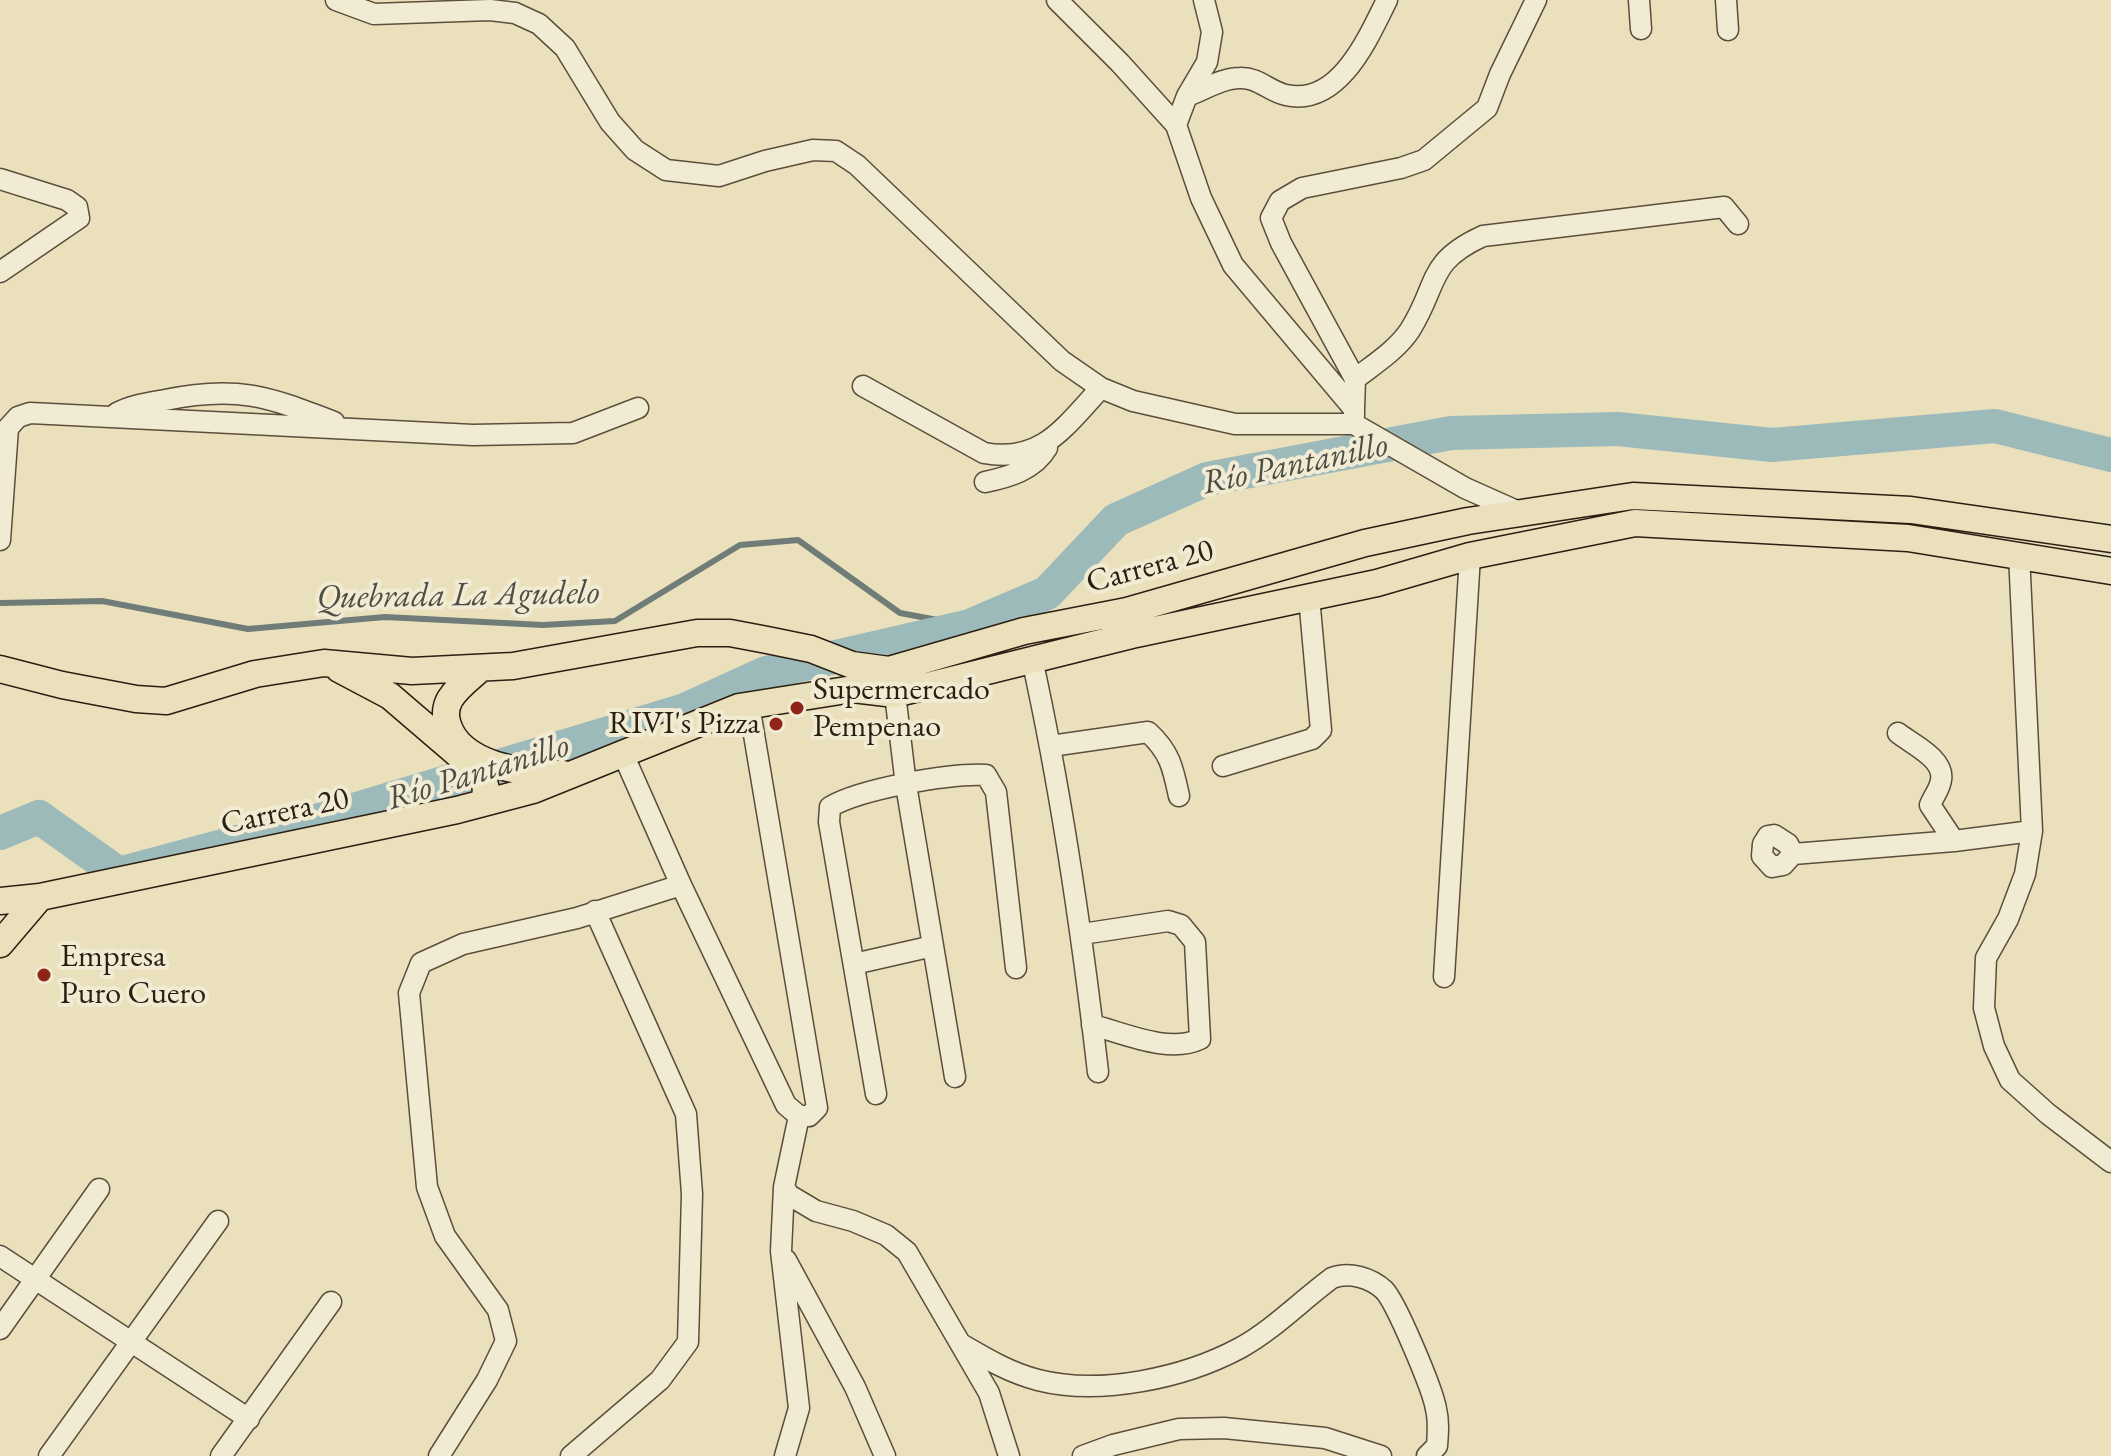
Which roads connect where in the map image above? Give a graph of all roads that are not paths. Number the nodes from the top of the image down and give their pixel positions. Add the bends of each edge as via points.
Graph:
1 (336, 0) edge
2 (1057, 0) edge
3 (1204, 0) edge
4 (1387, 0) edge
5 (1536, 0) edge
6 (1639, 0) edge
7 (1726, 0) edge
8 (1641, 29) dead end
9 (1728, 30) dead end
10 (1187, 96) junction
11 (1176, 125) junction
12 (0, 179) edge
13 (1738, 224) dead end
14 (0, 272) edge
15 (1355, 379) junction
16 (863, 386) dead end
17 (1101, 388) junction
18 (638, 408) dead end
19 (110, 417) junction
20 (1358, 421) junction
21 (352, 429) junction
22 (1054, 438) junction
23 (985, 482) dead end
24 (1521, 513) junction
25 (2111, 539) edge
26 (0, 540) edge
27 (2019, 554) junction
28 (1470, 556) junction
29 (2111, 571) edge
30 (1309, 597) junction
31 (1032, 659) junction
32 (324, 663) junction
33 (481, 668) junction
34 (0, 669) edge
35 (853, 677) junction
36 (892, 682) junction
37 (749, 705) junction
38 (1898, 733) dead end
39 (1051, 746) junction
40 (623, 754) junction
41 (492, 766) junction
42 (1223, 766) dead end
43 (571, 775) junction
44 (906, 785) junction
45 (1179, 796) dead end
46 (483, 803) junction
47 (2032, 831) junction
48 (1954, 841) junction
49 (1793, 854) dead end
50 (681, 885) junction
51 (40, 897) junction
52 (0, 901) edge
53 (595, 911) junction
54 (1082, 934) junction
55 (0, 944) edge
56 (933, 946) junction
57 (854, 964) junction
58 (1016, 968) dead end
59 (1444, 977) dead end
60 (1092, 1025) junction
61 (1098, 1072) dead end
62 (955, 1077) dead end
63 (876, 1094) dead end
64 (799, 1116) junction
65 (2111, 1162) edge
66 (784, 1187) junction
67 (99, 1189) dead end
68 (218, 1221) dead end
69 (781, 1251) junction
70 (0, 1256) edge
71 (35, 1279) junction
72 (331, 1302) dead end
73 (0, 1329) edge
74 (132, 1343) junction
75 (961, 1344) junction
76 (249, 1419) junction
77 (49, 1456) edge
78 (221, 1456) edge
79 (439, 1456) edge
80 (571, 1456) edge
81 (785, 1456) edge
82 (885, 1456) edge
83 (1009, 1456) edge
84 (1083, 1456) edge
85 (1381, 1456) edge
86 (1427, 1456) edge

1 - 17 street via 374,14 490,10 539,24 565,48 610,122 635,150 666,170 719,176 813,150 836,151 857,165 1062,361
2 - 11 street
3 - 10 street via 1212,32 1207,62
4 - 10 street via 1342,77 1318,91 1303,97 1283,95 1244,77
5 - 15 street via 1487,108 1424,160 1302,188 1280,201 1271,218
6 - 8 street
7 - 9 street
10 - 11 street
11 - 20 street via 1201,198 1233,265
12 - 14 street via 67,200 77,207 79,218
13 - 15 street via 1724,207 1483,236 1457,248 1439,268 1409,331
15 - 20 street
16 - 22 street via 984,453 1024,454
17 - 20 street via 1133,401 1235,424
17 - 22 street
18 - 21 street via 573,433
19 - 21 street
19 - 21 street via 128,407 200,393 236,393 274,399
19 - 26 street via 30,413 8,428
20 - 24 street via 1465,488
22 - 23 street via 1040,460
24 - 25 main road, Carrera 20 via 1633,496 1752,500 1911,510
24 - 36 main road, Carrera 20 via 1365,543 1127,611 1024,631
27 - 28 main road, Carrera 20 via 1908,538 1635,523
27 - 29 main road, Carrera 20
27 - 47 street
28 - 30 main road, Carrera 20
28 - 59 street
30 - 31 main road, Carrera 20
30 - 42 street via 1321,730 1312,739
31 - 36 main road, Carrera 20
31 - 39 street
32 - 33 main road via 412,671
32 - 34 main road via 255,674 166,701
32 - 41 main road via 390,696
33 - 35 main road via 697,633 730,633 811,649
33 - 41 main road via 448,701 445,715 449,731 463,747
35 - 36 main road, Carrera 20
35 - 37 main road, Carrera 20
36 - 44 street
37 - 40 main road, Carrera 20
37 - 64 street via 817,1108 809,1116
38 - 48 street via 1941,769 1930,805
39 - 45 street via 1148,732 1173,765
39 - 54 street
40 - 43 main road, Carrera 20
40 - 50 street
41 - 43 main road
41 - 46 main road
43 - 46 main road, Carrera 20
44 - 56 street
44 - 57 street via 830,807
44 - 58 street via 986,775 996,792
46 - 51 main road, Carrera 20
47 - 48 street
47 - 65 street via 2025,874 1986,958 1984,1008 2010,1080
48 - 49 street
50 - 53 street
50 - 64 street via 786,1105
51 - 52 main road, Carrera 20
51 - 55 main road
53 - 79 street via 463,944 421,963 409,993 427,1187 445,1236 498,1310 506,1341
53 - 80 street via 686,1114 692,1194 688,1342 660,1380
54 - 60 street
54 - 60 street via 1168,921 1181,925 1195,942 1200,1039 1166,1044
56 - 57 street
56 - 62 street
57 - 63 street
60 - 61 street
64 - 66 street
66 - 69 street
66 - 75 street via 816,1211 886,1235 907,1252
67 - 71 street
68 - 74 street
69 - 81 street via 799,1408
69 - 82 street via 855,1387
70 - 71 street
71 - 73 street
71 - 74 street
72 - 76 street
74 - 76 street
74 - 77 street
75 - 83 street via 989,1393
75 - 86 street via 1039,1380 1114,1385 1144,1381 1241,1347 1332,1278 1359,1277 1390,1298 1436,1407 1437,1446
76 - 78 street
84 - 85 street via 1179,1429 1224,1428 1325,1438

